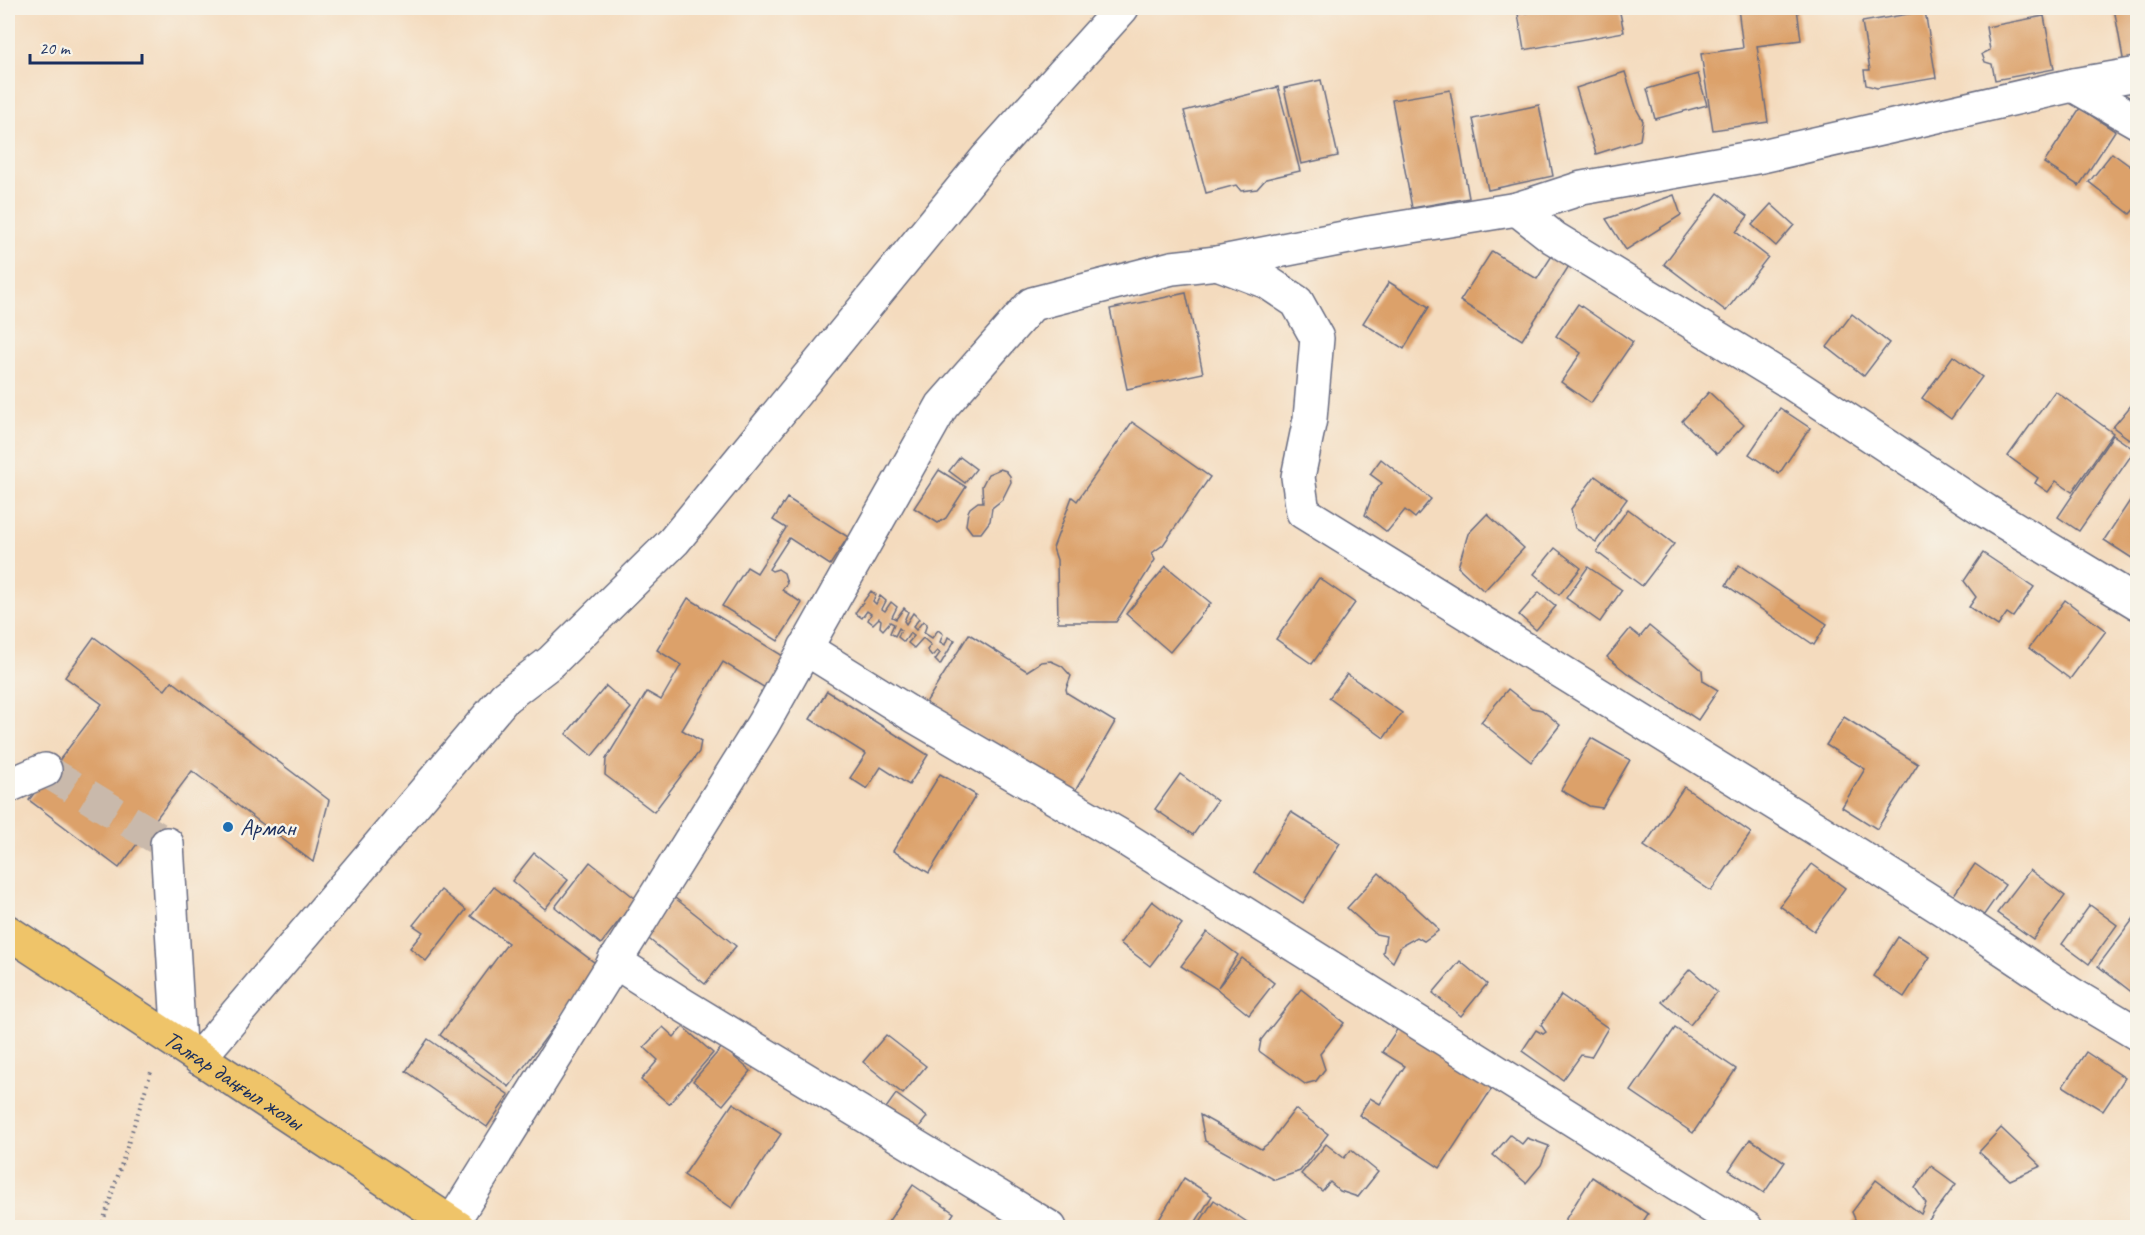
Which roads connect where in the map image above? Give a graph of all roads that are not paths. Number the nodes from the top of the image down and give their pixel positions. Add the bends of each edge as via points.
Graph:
1 (1122, 8) edge
2 (2138, 74) edge
3 (2073, 85) junction
4 (2138, 122) edge
5 (1517, 209) junction
6 (1217, 263) junction
7 (2138, 603) edge
8 (806, 648) junction
9 (45, 770) dead end
10 (8, 786) edge
11 (167, 844) dead end
12 (8, 932) edge
13 (614, 961) junction
14 (2138, 1034) edge
15 (180, 1045) junction
16 (456, 1225) edge
17 (1050, 1227) edge
18 (1746, 1227) edge

1 - 15 street via 987,158 674,541 551,662 505,697
2 - 3 street
3 - 4 street
3 - 5 street via 1762,156 1582,188
5 - 6 street
5 - 7 street via 1554,237
6 - 8 street via 1172,268 1032,304 942,406
6 - 14 street via 1267,282 1297,302 1317,338 1310,419 1298,477 1303,512 1808,824
8 - 13 street via 763,724
8 - 18 street via 915,717 1124,838
9 - 10 street
11 - 15 street
12 - 15 main road, Талғар даңғыл жолы
13 - 16 street
13 - 17 street
15 - 16 main road, Талғар даңғыл жолы

